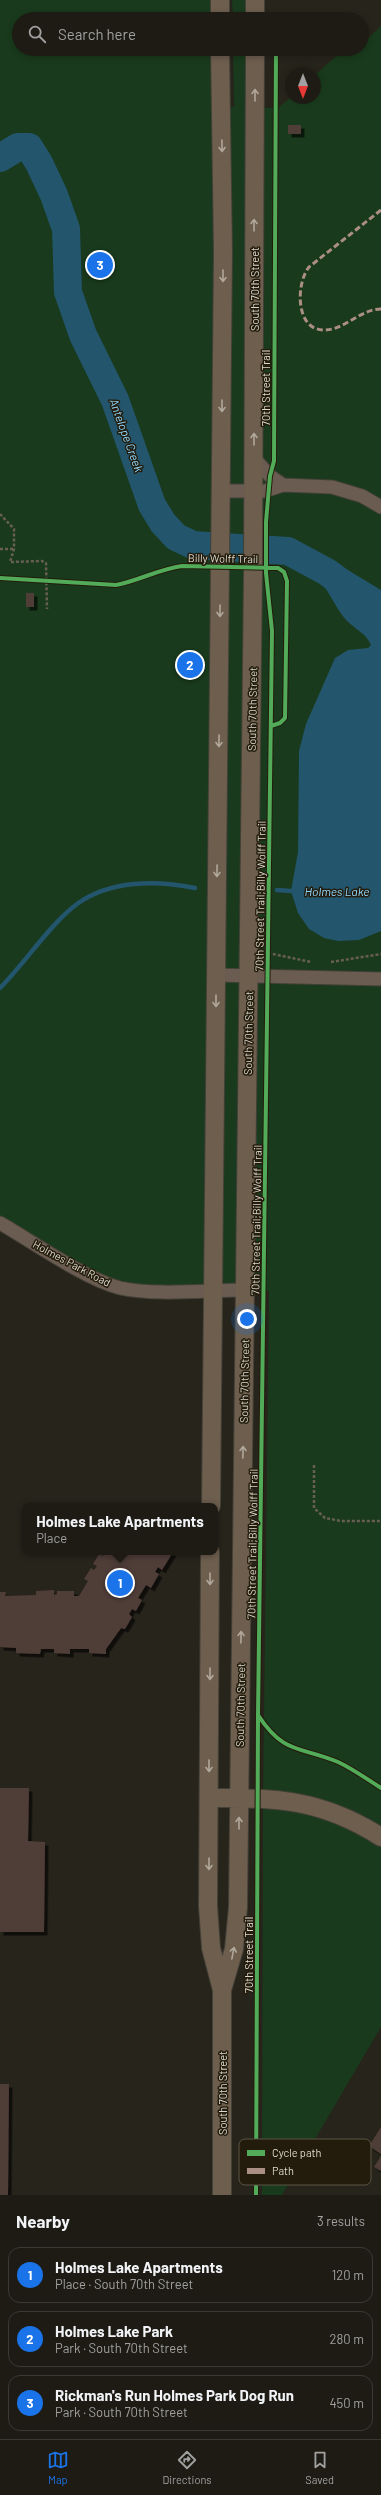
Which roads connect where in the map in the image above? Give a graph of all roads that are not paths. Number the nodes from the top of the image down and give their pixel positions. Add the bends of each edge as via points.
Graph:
1 (220, 0) edge
2 (255, 0) edge
3 (220, 12) edge
4 (255, 12) edge
5 (220, 56) edge
6 (255, 56) edge
7 (254, 458) junction
8 (283, 485) junction
9 (221, 491) junction
10 (254, 492) junction
11 (381, 507) edge
12 (216, 975) junction
13 (248, 976) junction
14 (381, 979) edge
15 (0, 1222) edge
16 (214, 1290) junction
17 (245, 1290) junction
18 (211, 1503) edge
19 (210, 1555) edge
20 (209, 1798) junction
21 (239, 1798) junction
22 (381, 1837) edge
23 (222, 1990) junction
24 (222, 2195) edge

1 - 3 main road
2 - 4 main road
5 -> 9 main road via 223,252
7 -> 6 main road, South 70th Street
7 - 8 street via 270,476
7 - 10 main road, South 70th Street
8 - 10 street
8 - 11 street via 332,487 362,496
9 - 10 street
9 -> 12 main road
10 - 13 main road, South 70th Street
12 - 13 street
12 -> 16 main road
13 - 14 street
13 - 17 main road, South 70th Street
15 - 16 street, Holmes Park Road via 87,1274 114,1286 151,1291
16 - 17 street, Holmes Park Road
16 - 18 main road
21 -> 17 main road, South 70th Street
19 -> 20 main road, South 70th Street
20 - 21 main road
20 -> 23 main road, South 70th Street via 209,1930
21 - 22 main road via 275,1799 320,1807 349,1818
23 -> 21 main road, South 70th Street via 231,1965 236,1931
23 - 24 main road, South 70th Street

